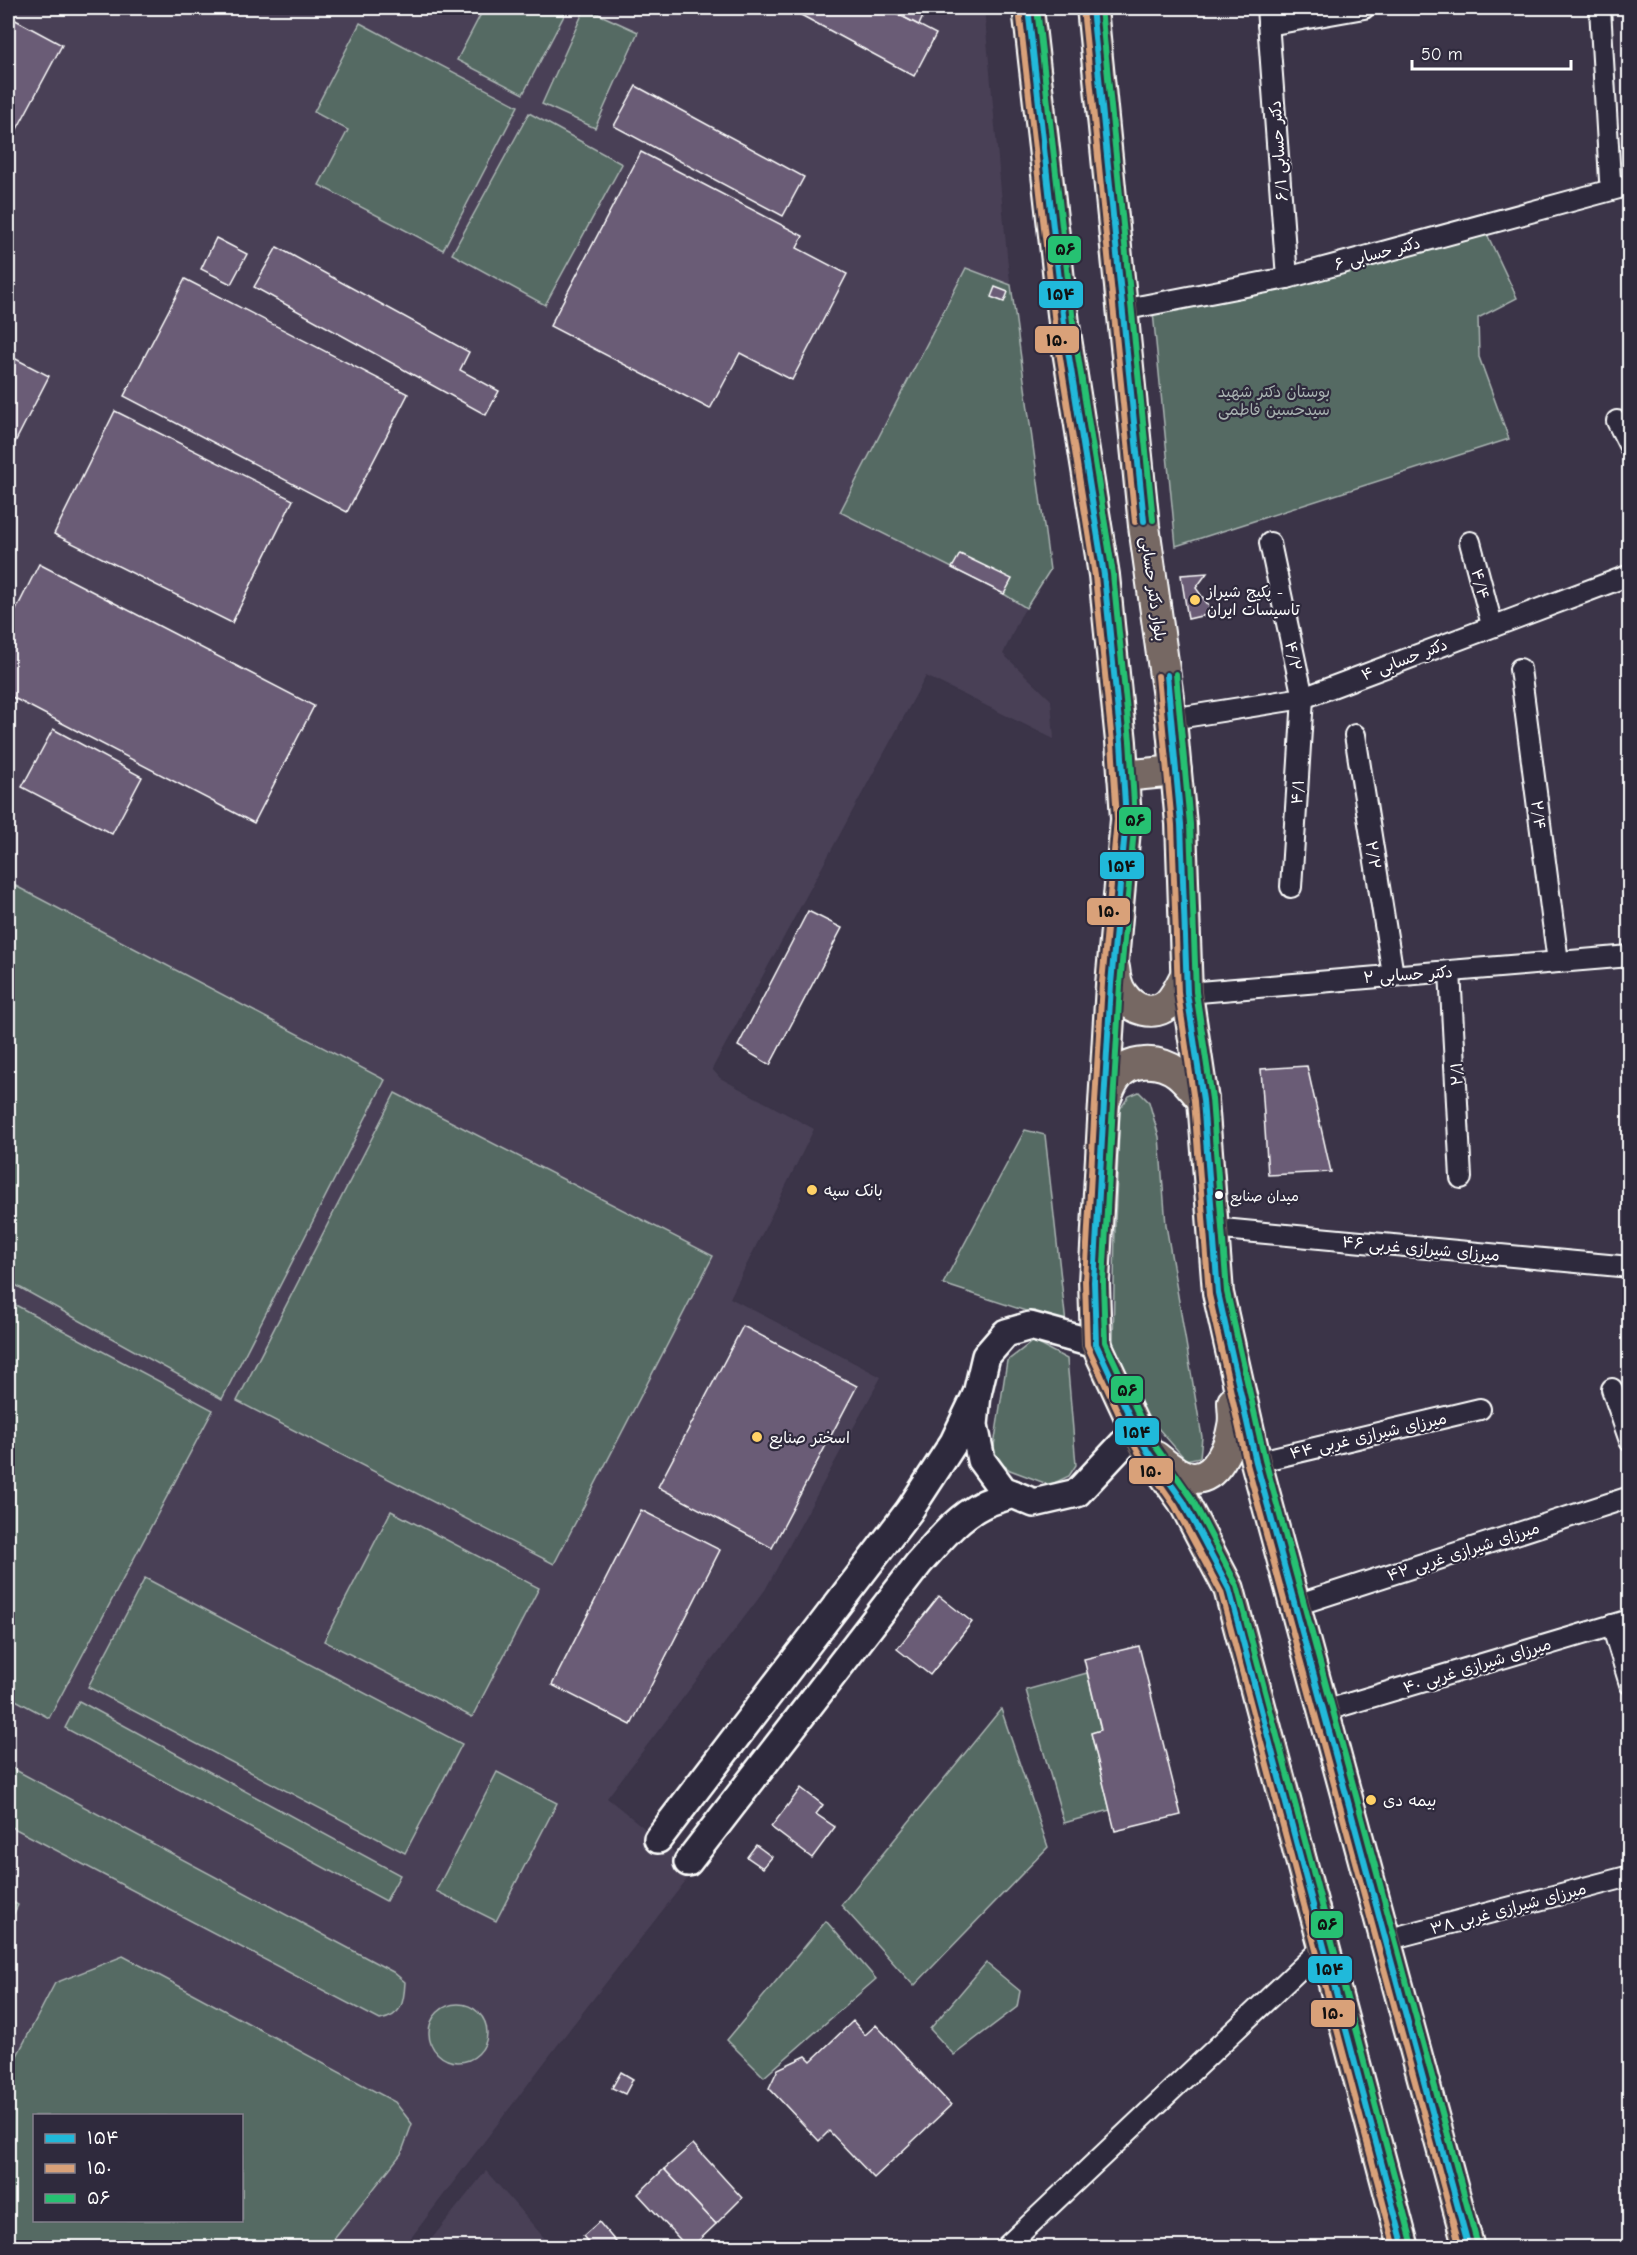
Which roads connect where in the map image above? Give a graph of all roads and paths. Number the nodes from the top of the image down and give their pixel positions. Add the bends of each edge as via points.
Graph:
1 (1028, 8) edge
2 (1092, 8) edge
3 (1364, 8) edge
4 (1600, 8) edge
5 (1267, 16) edge
6 (1610, 180) dead end
7 (1629, 185) edge
8 (1287, 278) junction
9 (1122, 310) junction
10 (1617, 421) dead end
11 (1629, 447) edge
12 (1470, 542) dead end
13 (1270, 543) dead end
14 (1629, 575) edge
15 (1492, 625) junction
16 (1520, 669) dead end
17 (1303, 698) junction
18 (1171, 719) junction
19 (1355, 735) dead end
20 (1176, 771) junction
21 (1123, 776) junction
22 (1291, 887) dead end
23 (1629, 956) edge
24 (1113, 962) junction
25 (1558, 962) junction
26 (1450, 971) junction
27 (1393, 975) junction
28 (1186, 984) junction
29 (1203, 1100) junction
30 (1104, 1103) junction
31 (1461, 1178) dead end
32 (1212, 1228) junction
33 (1629, 1267) edge
34 (1096, 1344) junction
35 (1231, 1358) junction
36 (1612, 1389) dead end
37 (977, 1394) junction
38 (1480, 1409) dead end
39 (1142, 1441) junction
40 (1629, 1441) edge
41 (1256, 1462) junction
42 (1013, 1494) junction
43 (1629, 1497) edge
44 (1296, 1605) junction
45 (1621, 1622) edge
46 (1629, 1684) edge
47 (1324, 1711) junction
48 (658, 1839) dead end
49 (688, 1862) dead end
50 (1629, 1876) edge
51 (1386, 1940) junction
52 (1324, 1946) junction
53 (1005, 2247) edge
54 (1404, 2247) edge
55 (1469, 2247) edge

1 - 21 main road via 1065,332 1104,575
2 - 9 main road, بلوار دکتر حسابی
3 - 5 street
4 - 6 street
5 - 8 street, ۶/۱ دکتر حسابی
7 - 8 street, ۶ دکتر حسابی
8 - 9 street, ۶ دکتر حسابی
9 - 18 main road, بلوار دکتر حسابی via 1144,525
10 - 11 street
12 - 15 street, ۴/۴
13 - 17 street, ۴/۲
14 - 15 street, دکتر حسابی ۴
15 - 17 street, دکتر حسابی ۴
16 - 25 street, ۲/۴
17 - 18 street, دکتر حسابی ۴
17 - 22 street, ۴/۱
18 - 20 main road, بلوار دکتر حسابی
19 - 27 street, ۲/۲
20 - 21 main road
20 - 28 main road, بلوار دکتر حسابی via 1182,824
21 - 24 main road via 1126,819
23 - 25 street, دکتر حسابی ۲
24 - 28 main road via 1123,996 1148,1011 1168,1004
24 - 30 main road
25 - 26 street, دکتر حسابی ۲
26 - 27 street, دکتر حسابی ۲
26 - 31 street, ۲/۱
27 - 28 street, دکتر حسابی ۲
28 - 29 main road
29 - 30 main road via 1179,1074 1153,1062 1122,1071
29 - 32 main road
30 - 34 main road via 1094,1282
32 - 33 street, میرزای شیرازی غربی ۴۶
32 - 35 main road via 1218,1293
34 - 37 street via 1030,1326 1006,1333 986,1356
34 - 39 main road
35 - 39 main road via 1234,1424 1226,1452 1207,1475 1193,1478 1175,1472
35 - 41 main road
36 - 40 street
37 - 42 street via 974,1425 981,1460 1003,1490
37 - 48 street via 954,1442 909,1511
38 - 41 street, میرزای شیرازی غربی ۴۴
39 - 42 street via 1077,1494 1034,1503
39 - 52 main road via 1183,1501 1229,1589
41 - 44 main road
42 - 49 street via 983,1504 961,1518 919,1563
43 - 44 street, میرزای شیرازی غربی ۴۲
44 - 47 main road
45 - 46 street
45 - 47 street, میرزای شیرازی غربی ۴۰
47 - 51 main road
50 - 51 street, میرزای شیرازی غربی ۳۸
51 - 55 main road
52 - 53 street
52 - 54 main road

